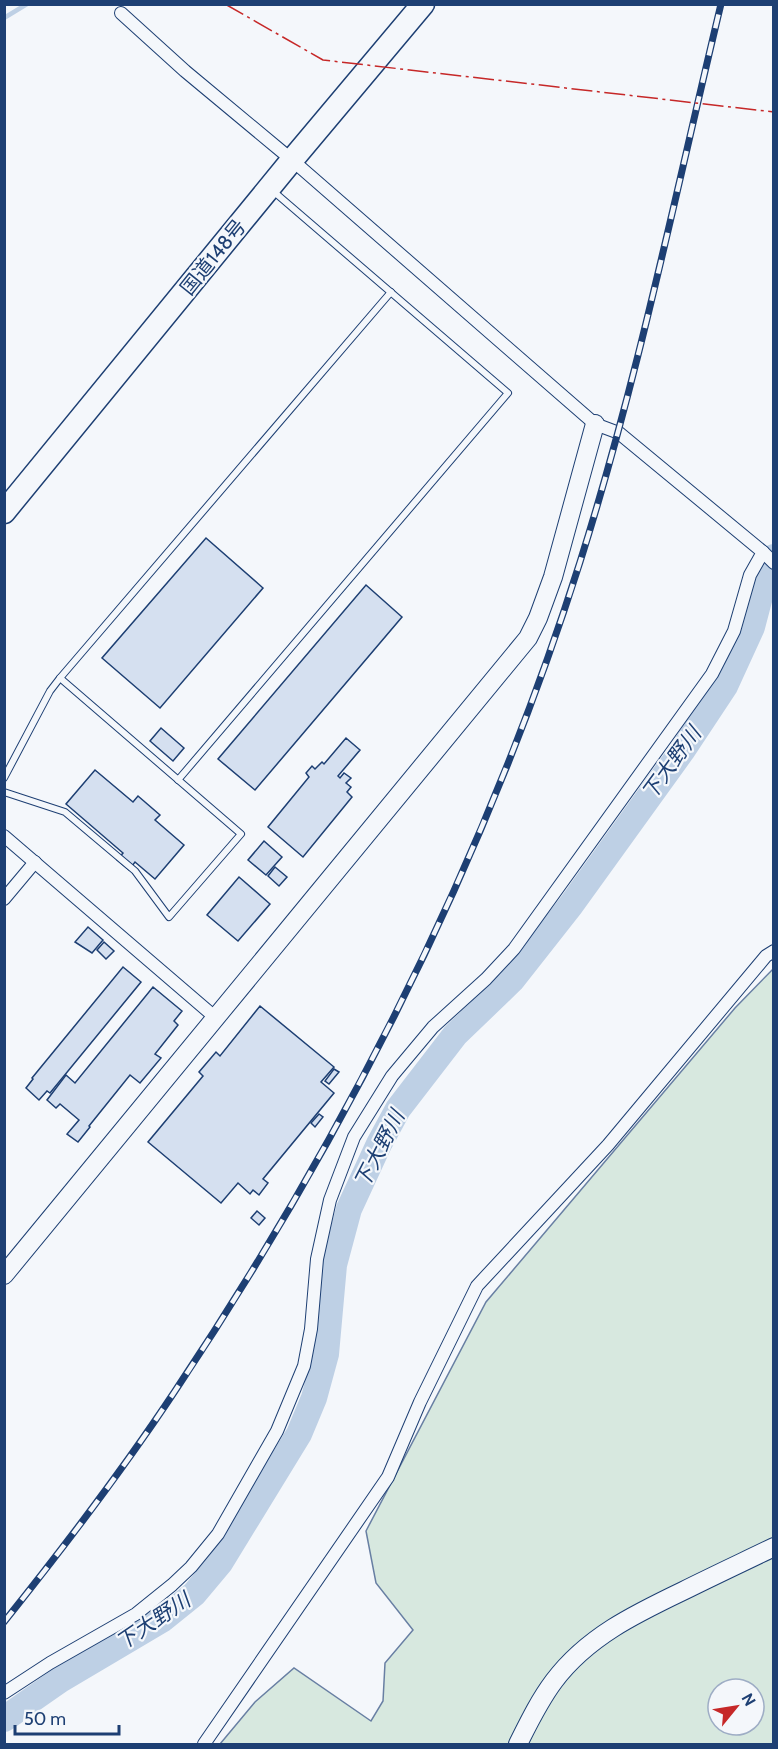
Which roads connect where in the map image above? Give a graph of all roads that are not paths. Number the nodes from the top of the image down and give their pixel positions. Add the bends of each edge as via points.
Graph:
1 (423, 4) edge
2 (121, 13) dead end
3 (292, 160) junction
4 (269, 188) junction
5 (391, 292) junction
6 (595, 424) junction
7 (4, 512) edge
8 (763, 552) junction
9 (774, 563) edge
10 (60, 678) junction
11 (4, 778) edge
12 (178, 780) junction
13 (4, 792) edge
14 (4, 836) edge
15 (35, 862) junction
16 (4, 898) edge
17 (774, 951) edge
18 (216, 1018) junction
19 (4, 1275) edge
20 (774, 1547) edge
21 (4, 1693) edge
22 (204, 1744) edge
23 (518, 1744) edge

1 - 3 highway, 国道148号
2 - 3 street
3 - 4 highway, 国道148号
3 - 6 street
4 - 5 lane
4 - 7 highway, 国道148号
5 - 10 lane
5 - 12 lane via 508,393
6 - 8 street via 618,433
6 - 18 street via 553,577 528,638
8 - 9 street
8 - 21 street via 750,575 734,631 712,674 514,949 433,1027 392,1076 354,1137 330,1200 317,1259 304,1366 277,1431 218,1534 191,1567 135,1614
10 - 11 lane
10 - 12 lane
12 - 13 lane via 242,834 169,917 135,871 65,812
14 - 15 street
15 - 16 street
15 - 18 street
17 - 22 street via 608,1145 477,1286 388,1477
18 - 19 street
20 - 23 street via 605,1632 554,1680

